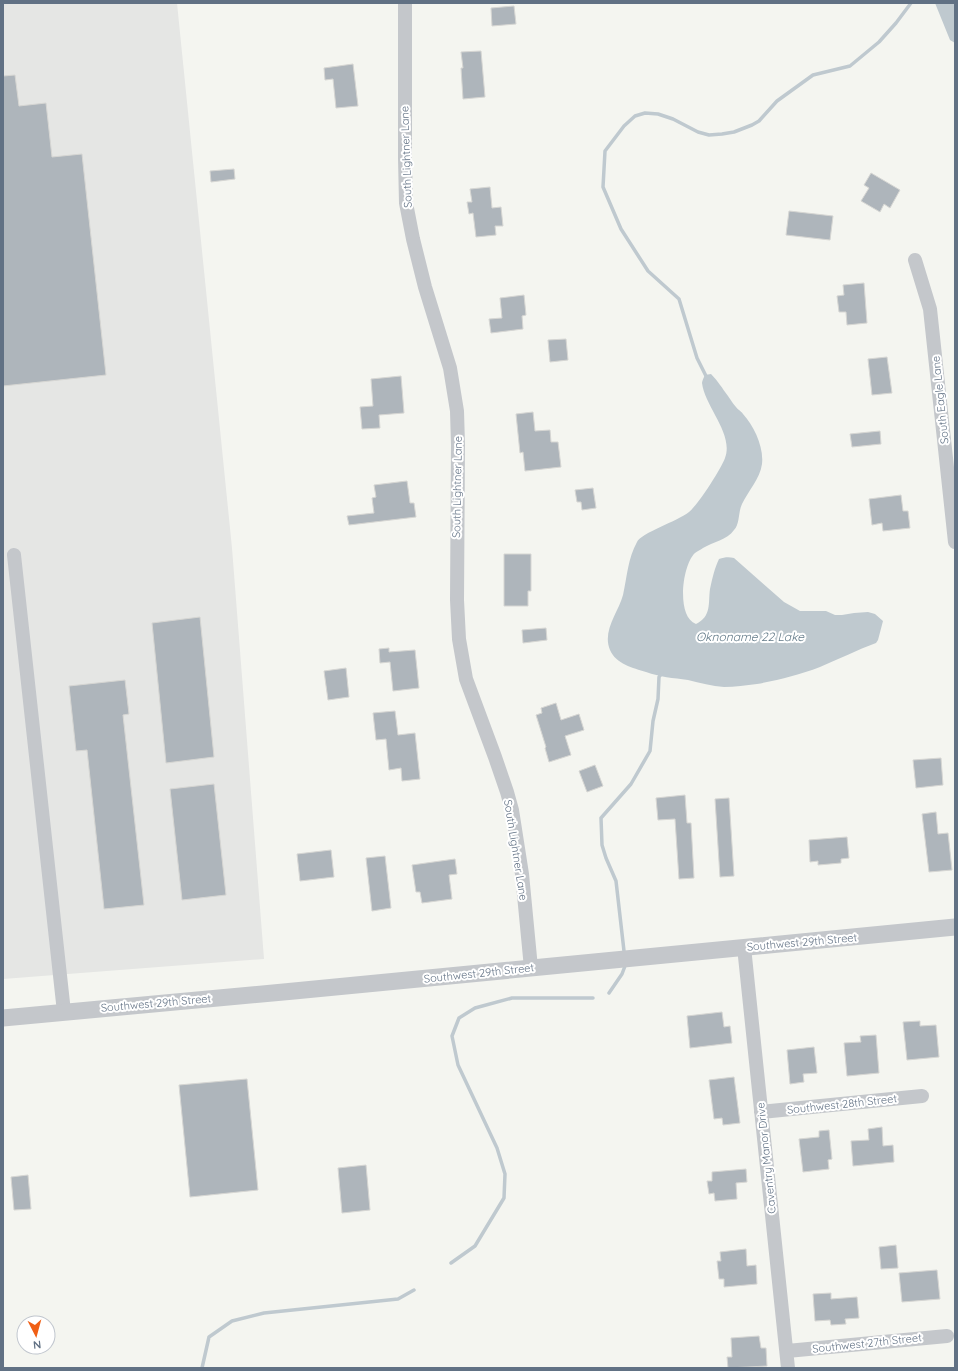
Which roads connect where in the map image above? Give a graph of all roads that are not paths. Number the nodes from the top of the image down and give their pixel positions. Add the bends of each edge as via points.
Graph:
1 (405, 3) edge
2 (915, 260) dead end
3 (955, 542) edge
4 (14, 555) dead end
5 (955, 927) edge
6 (744, 947) junction
7 (531, 968) junction
8 (64, 1012) junction
9 (3, 1018) edge
10 (922, 1096) dead end
11 (761, 1112) junction
12 (947, 1336) dead end
13 (787, 1351) junction
14 (788, 1368) edge

1 - 7 street, South Lightner Lane via 406,203 412,239 450,368 457,410 459,639 466,679 512,810 522,874
2 - 3 street, South Eagle Lane via 930,309
4 - 8 street
5 - 6 street, Southwest 29th Street
6 - 7 street, Southwest 29th Street
6 - 11 street, Caventry Manor Drive
7 - 8 street, Southwest 29th Street
8 - 9 street, Southwest 29th Street
10 - 11 street, Southwest 28th Street
11 - 13 street, Caventry Manor Drive
12 - 13 street, Southwest 27th Street
13 - 14 street, Caventry Manor Drive

